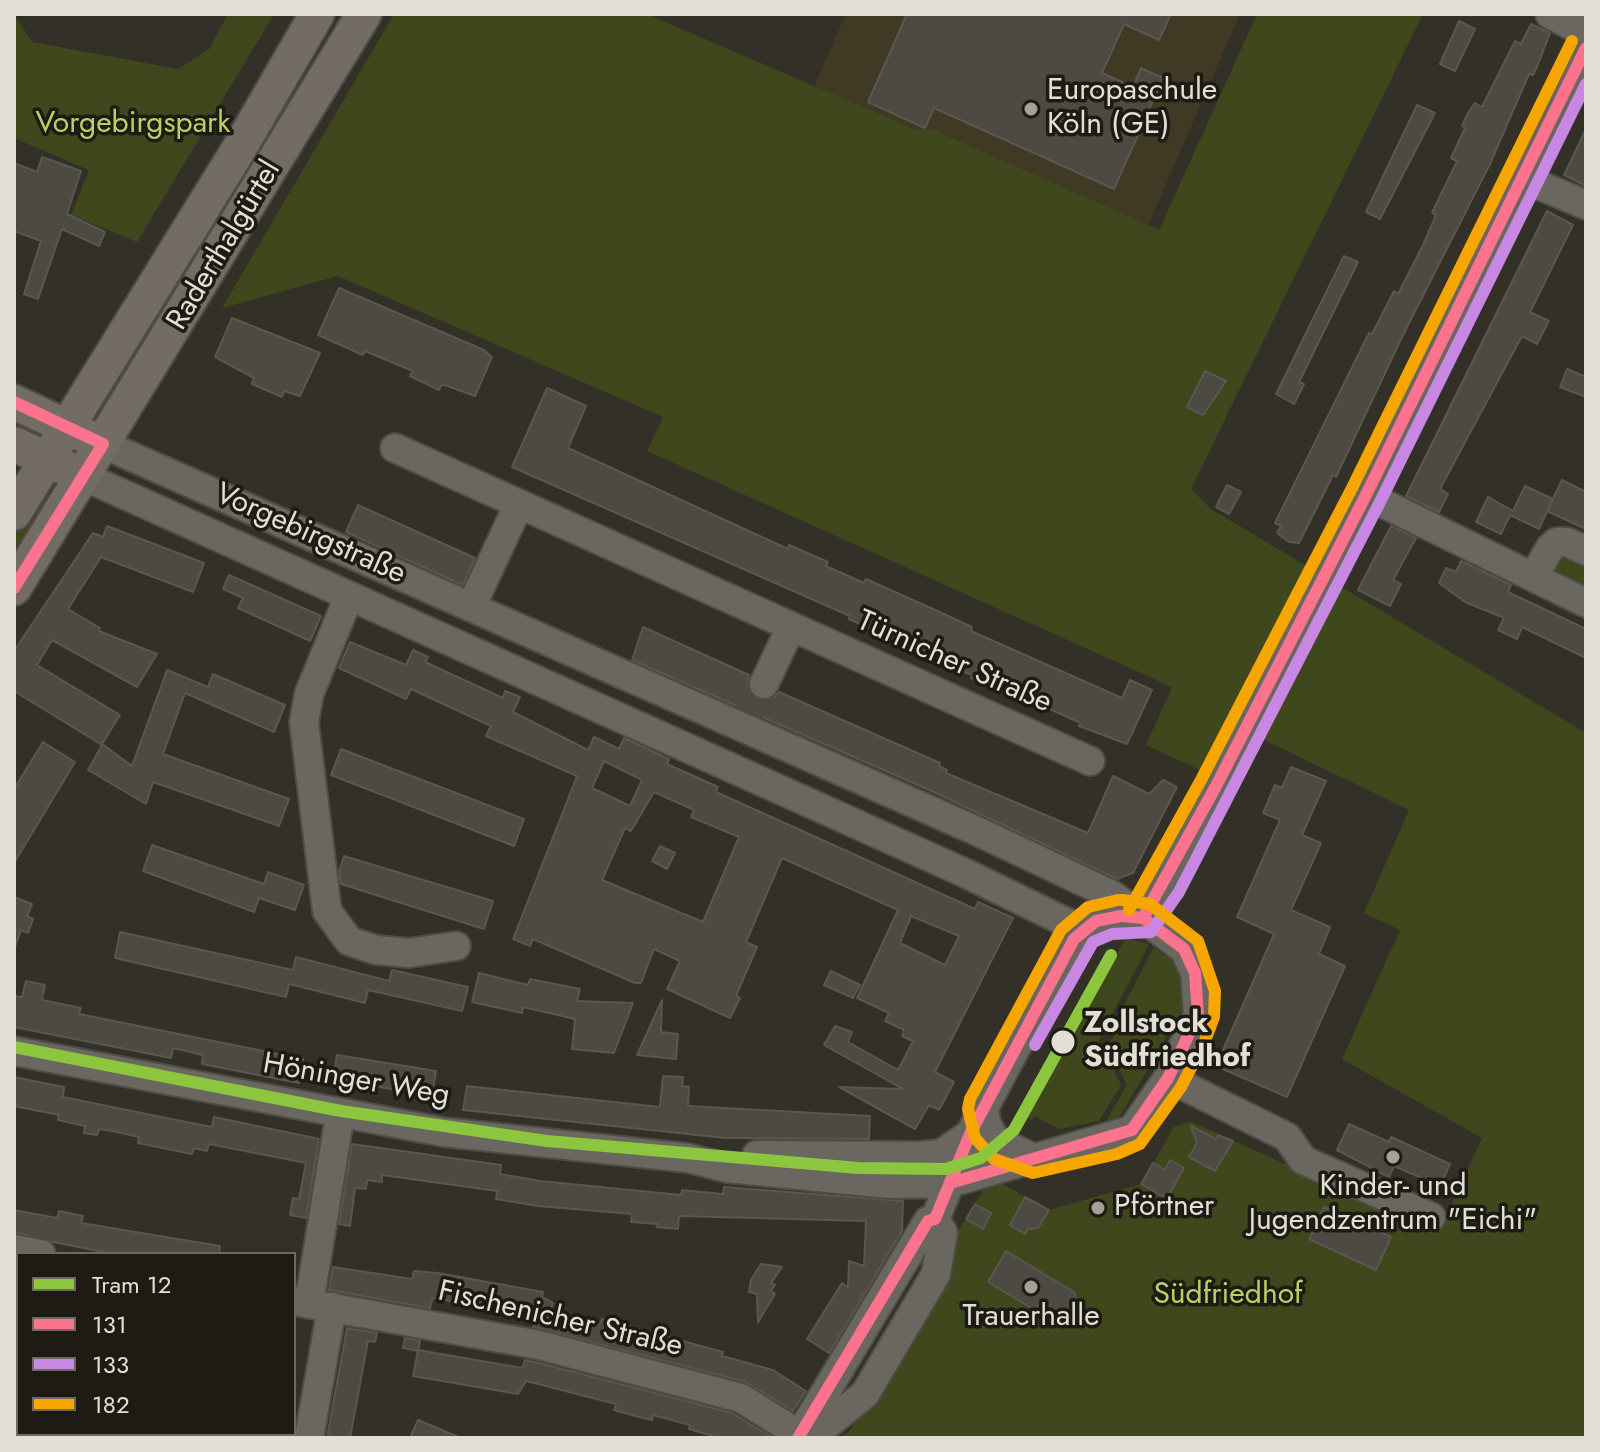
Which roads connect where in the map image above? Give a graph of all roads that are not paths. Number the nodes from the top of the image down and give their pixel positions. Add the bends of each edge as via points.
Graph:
1 (317, 14) edge
2 (364, 14) edge
3 (1550, 14) edge
4 (1586, 33) edge
5 (1586, 48) edge
6 (296, 52) junction
7 (322, 86) junction
8 (1522, 178) junction
9 (1586, 205) edge
10 (14, 402) edge
11 (68, 426) junction
12 (14, 444) edge
13 (103, 444) junction
14 (395, 448) dead end
15 (47, 459) junction
16 (83, 476) junction
17 (1366, 495) junction
18 (518, 506) junction
19 (14, 513) edge
20 (1586, 551) edge
21 (1534, 576) junction
22 (14, 588) edge
23 (349, 596) junction
24 (1586, 603) edge
25 (471, 607) junction
26 (791, 627) junction
27 (607, 667) junction
28 (764, 684) tunnel mouth
29 (592, 706) junction
30 (1090, 761) dead end
31 (979, 832) junction
32 (965, 873) junction
33 (1143, 918) junction
34 (1082, 930) junction
35 (456, 946) dead end
36 (14, 1051) edge
37 (1168, 1078) junction
38 (984, 1107) junction
39 (340, 1115) junction
40 (970, 1134) junction
41 (1031, 1157) junction
42 (688, 1158) junction
43 (950, 1183) junction
44 (1431, 1217) dead end
45 (312, 1304) edge
46 (800, 1434) edge
47 (309, 1438) edge

1 - 6 main road, Raderthalgürtel
2 - 7 main road, Raderthalgürtel
3 - 4 street
5 - 8 street
6 - 7 main road via 312,64
6 - 11 main road, Raderthalgürtel
7 - 13 main road, Raderthalgürtel
8 - 9 street
8 - 17 street
10 - 11 main road, Vorgebirgstraße
11 - 13 main road, Vorgebirgstraße
11 - 15 main road, Raderthalgürtel
12 - 15 main road, Vorgebirgstraße
13 - 16 main road, Raderthalgürtel
13 - 25 street, Vorgebirgstraße
14 - 18 street, Türnicher Straße
15 - 16 main road, Vorgebirgstraße
15 - 19 main road, Raderthalgürtel
16 - 22 main road, Raderthalgürtel
16 - 23 street, Vorgebirgstraße
17 - 21 street
17 - 33 street
18 - 25 street
18 - 26 street, Türnicher Straße
20 - 21 street via 1557,542
21 - 24 street
23 - 29 street, Vorgebirgstraße
23 - 35 street via 309,694 304,722 327,911 349,941 376,950 409,953
25 - 27 street, Vorgebirgstraße
26 - 28 street
26 - 30 street, Türnicher Straße
27 - 29 street
27 - 31 street, Vorgebirgstraße via 746,721
29 - 32 street, Vorgebirgstraße
31 - 32 street via 989,845 990,861 981,871
31 - 33 street, Vorgebirgstraße via 1112,895
32 - 34 street, Vorgebirgstraße
33 - 34 street via 1109,918
33 - 37 street, Vorgebirgstraße via 1184,949 1199,992 1198,1015
34 - 38 street
36 - 39 street, Höninger Weg
37 - 41 street, Höninger Weg via 1132,1130
37 - 44 street via 1287,1137 1303,1160
38 - 40 street
38 - 41 street via 995,1140
39 - 42 street, Höninger Weg via 547,1145
39 - 45 street
40 - 42 street, Höninger Weg via 941,1154 920,1156
40 - 43 street
41 - 43 street, Höninger Weg
42 - 43 street, Höninger Weg via 727,1168 889,1184
43 - 46 street via 935,1219 943,1233 936,1274 865,1394 829,1423
45 - 46 street, Fischenicher Straße via 539,1345 741,1398
45 - 47 street

